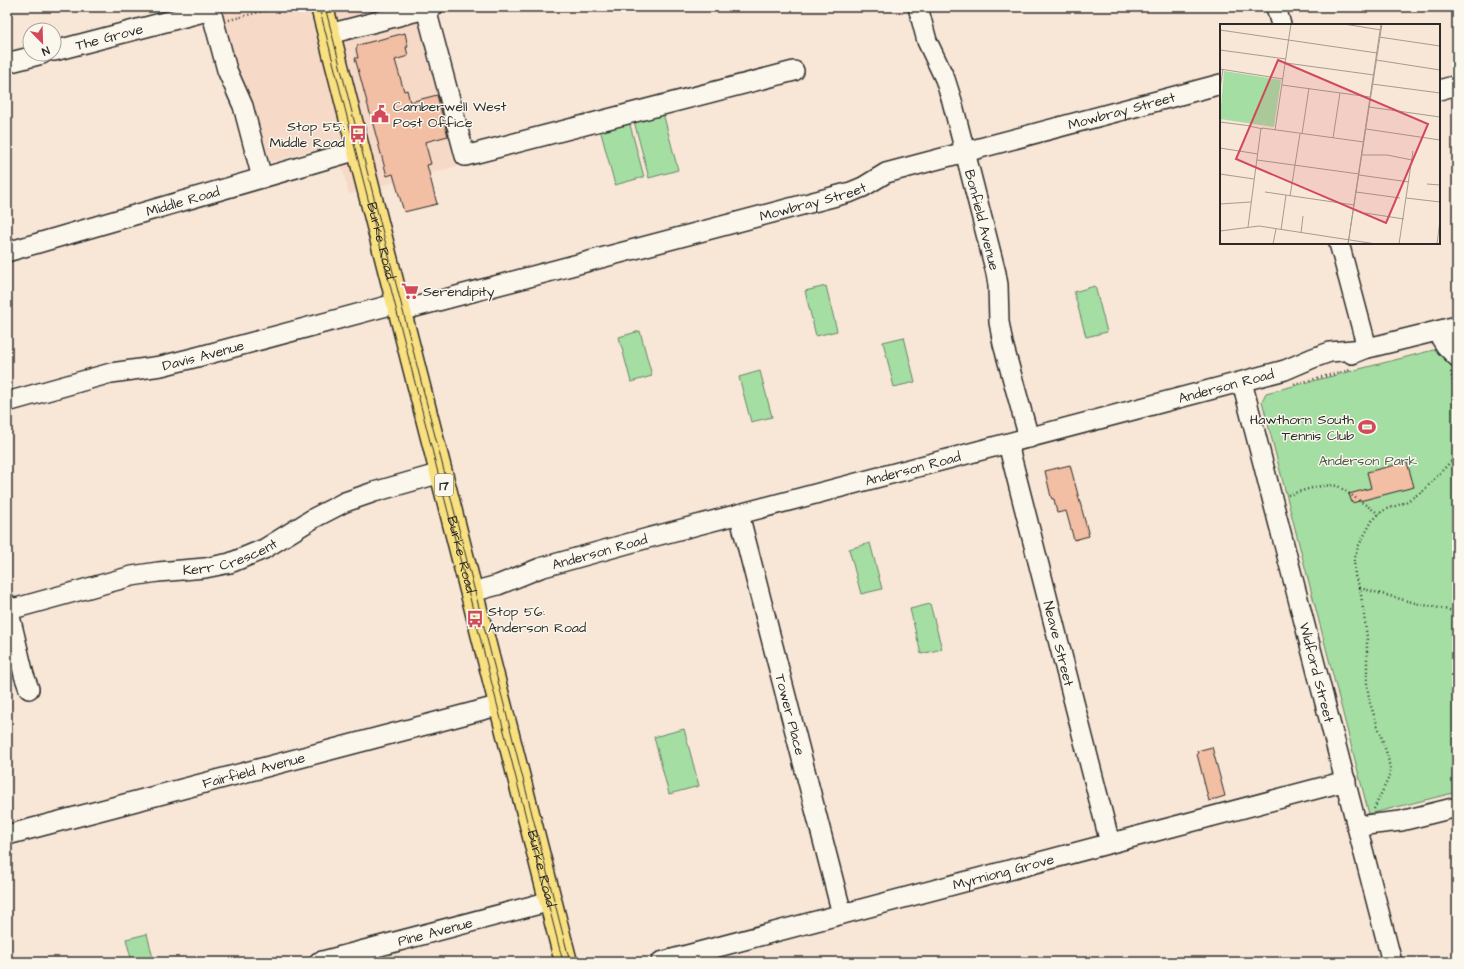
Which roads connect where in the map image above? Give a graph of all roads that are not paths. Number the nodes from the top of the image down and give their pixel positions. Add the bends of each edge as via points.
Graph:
1 (322, 7) edge
2 (918, 7) edge
3 (1276, 7) edge
4 (431, 8) edge
5 (212, 13) edge
6 (1281, 24) edge
7 (328, 34) junction
8 (62, 49) edge
9 (22, 59) edge
10 (7, 63) edge
11 (794, 71) dead end
12 (1220, 84) edge
13 (1457, 85) edge
14 (1440, 90) edge
15 (358, 150) junction
16 (965, 151) junction
17 (262, 178) junction
18 (1339, 244) edge
19 (7, 252) edge
20 (399, 307) junction
21 (1457, 326) edge
22 (1437, 332) junction
23 (1365, 349) junction
24 (1457, 357) edge
25 (1242, 382) junction
26 (7, 402) edge
27 (1029, 438) junction
28 (1008, 444) junction
29 (441, 473) junction
30 (738, 514) junction
31 (470, 586) junction
32 (8, 607) edge
33 (29, 689) dead end
34 (501, 705) junction
35 (1346, 781) junction
36 (1457, 807) edge
37 (1358, 833) junction
38 (7, 835) edge
39 (1110, 843) junction
40 (551, 901) junction
41 (842, 914) junction
42 (319, 962) edge
43 (566, 962) edge
44 (661, 962) edge
45 (1392, 962) edge

1 - 7 main road, Burke Road / 17
2 - 16 street, Bonfield Avenue via 928,41 949,90
3 - 6 street
4 - 7 street
4 - 11 street via 465,156
5 - 8 street, The Grove
5 - 17 street via 227,70 243,106
7 - 15 main road, Burke Road / 17
9 - 10 street
12 - 16 street, Mowbray Street
13 - 14 street
15 - 17 street, Middle Road
15 - 20 main road, Burke Road / 17
16 - 20 street, Mowbray Street via 886,173 851,192
16 - 27 street, Bonfield Avenue via 996,273 1003,344
17 - 19 street, Middle Road
18 - 23 street
20 - 26 street, Davis Avenue via 161,366 111,373
20 - 29 main road, Burke Road / 17
21 - 22 street, Anderson Road
22 - 23 street, Anderson Road
22 - 24 street
23 - 25 street, Anderson Road via 1287,378
25 - 27 street, Anderson Road
25 - 35 street, Widford Street
27 - 28 street, Anderson Road
28 - 30 street, Anderson Road
28 - 39 street, Neave Street
29 - 31 main road, Burke Road / 17
29 - 32 street, Kerr Crescent via 345,502 264,548 230,563 138,575
30 - 31 street, Anderson Road via 540,568 497,574
30 - 41 street, Tower Place
31 - 34 main road, Burke Road / 17
32 - 33 street
34 - 38 street, Fairfield Avenue
34 - 40 main road, Burke Road / 17
35 - 37 street, Widford Street
35 - 39 street, Myrniong Grove
36 - 37 street
37 - 45 street, Widford Street
39 - 41 street, Myrniong Grove
40 - 42 street, Pine Avenue
40 - 43 main road, Burke Road / 17
41 - 44 street, Myrniong Grove

